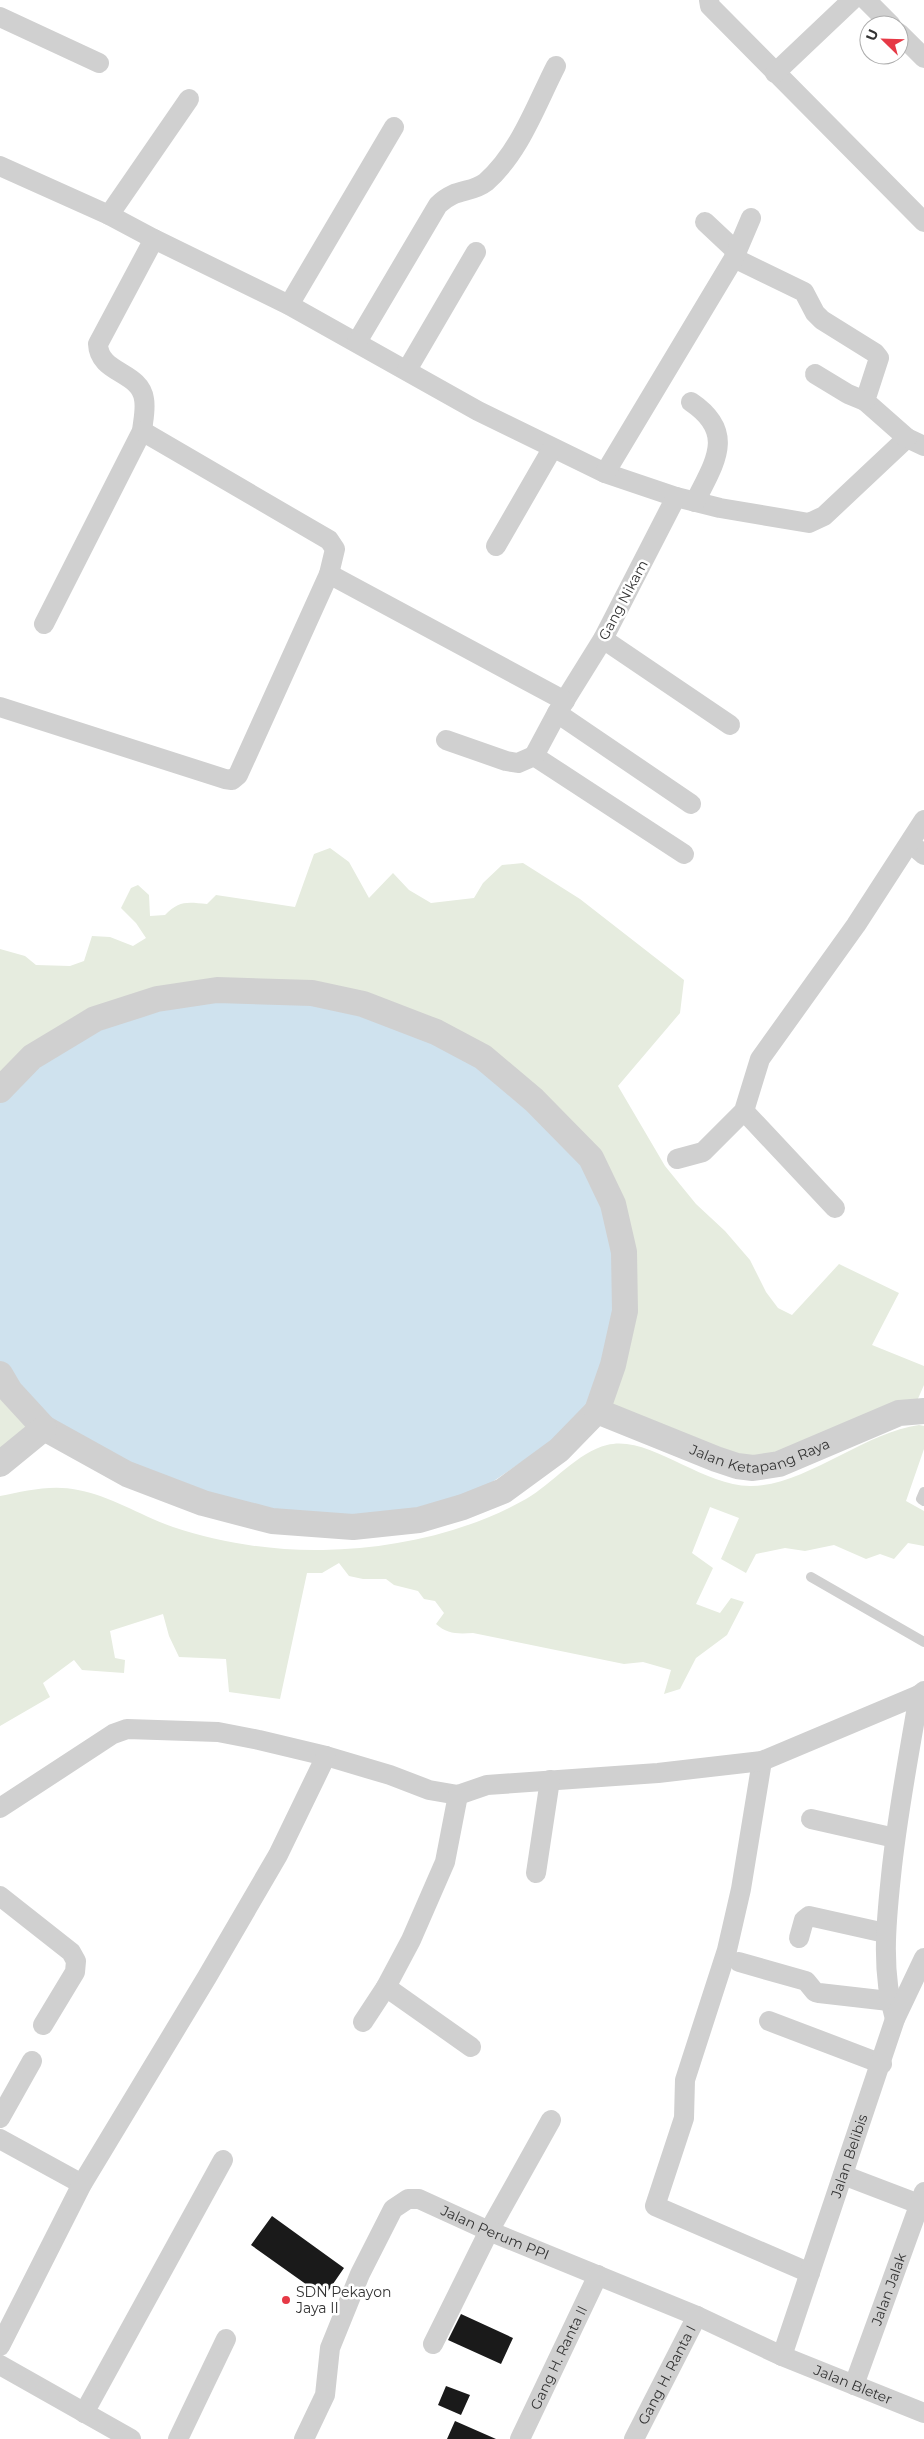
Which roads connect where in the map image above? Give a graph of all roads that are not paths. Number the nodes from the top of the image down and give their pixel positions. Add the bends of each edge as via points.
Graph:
1 (709, 0) edge
2 (852, 0) edge
3 (866, 0) edge
4 (881, 15) edge
5 (0, 17) edge
6 (909, 43) edge
7 (924, 58) edge
8 (100, 63) dead end
9 (556, 66) dead end
10 (775, 73) junction
11 (189, 99) dead end
12 (394, 127) dead end
13 (0, 166) edge
14 (109, 215) junction
15 (751, 218) dead end
16 (705, 222) dead end
17 (924, 222) edge
18 (154, 240) junction
19 (476, 252) dead end
20 (736, 255) junction
21 (289, 305) junction
22 (357, 342) junction
23 (407, 370) junction
24 (815, 374) dead end
25 (865, 401) junction
26 (692, 402) dead end
27 (142, 431) junction
28 (915, 442) edge
29 (552, 449) junction
30 (605, 473) junction
31 (686, 500) junction
32 (496, 546) dead end
33 (329, 574) junction
34 (44, 624) dead end
35 (603, 639) junction
36 (561, 707) junction
37 (0, 708) edge
38 (730, 725) dead end
39 (446, 740) dead end
40 (534, 756) junction
41 (691, 804) dead end
42 (924, 820) edge
43 (917, 849) edge
44 (684, 854) dead end
45 (0, 1090) edge
46 (744, 1111) junction
47 (677, 1159) dead end
48 (835, 1208) dead end
49 (0, 1374) edge
50 (597, 1411) junction
51 (924, 1411) edge
52 (44, 1428) junction
53 (0, 1464) edge
54 (924, 1492) edge
55 (924, 1501) edge
56 (811, 1577) dead end
57 (924, 1642) edge
58 (921, 1693) edge
59 (326, 1756) junction
60 (762, 1761) junction
61 (550, 1780) junction
62 (458, 1795) junction
63 (0, 1808) edge
64 (811, 1819) dead end
65 (895, 1838) junction
66 (536, 1873) dead end
67 (0, 1896) edge
68 (884, 1933) junction
69 (799, 1938) dead end
70 (924, 1958) edge
71 (739, 1962) dead end
72 (386, 1987) junction
73 (892, 2010) junction
74 (363, 2022) dead end
75 (769, 2022) dead end
76 (43, 2025) dead end
77 (471, 2046) dead end
78 (32, 2061) dead end
79 (882, 2064) junction
80 (0, 2118) edge
81 (551, 2120) dead end
82 (0, 2139) edge
83 (223, 2160) dead end
84 (843, 2175) junction
85 (82, 2184) junction
86 (922, 2201) edge
87 (490, 2231) junction
88 (810, 2273) junction
89 (598, 2276) junction
90 (697, 2316) junction
91 (226, 2338) dead end
92 (433, 2344) dead end
93 (0, 2346) edge
94 (782, 2356) junction
95 (0, 2365) edge
96 (854, 2384) junction
97 (84, 2413) junction
98 (924, 2413) edge
99 (639, 2437) edge
100 (131, 2439) edge
101 (178, 2439) edge
102 (304, 2439) edge
103 (520, 2439) edge

1 - 10 street via 710,6
2 - 10 street
3 - 4 street
5 - 8 street
6 - 7 street
9 - 22 street via 511,154 485,183 447,196 438,205
10 - 17 street
11 - 14 street
12 - 21 street
13 - 14 street
14 - 18 street
15 - 20 street
16 - 20 street
18 - 21 street
18 - 27 street via 98,344 98,354 103,362 140,386 144,398
19 - 23 street
20 - 25 street via 804,292 822,320 875,353 879,358
20 - 30 street
21 - 22 street
22 - 23 street
23 - 29 street
24 - 25 street
25 - 28 street
26 - 31 street, Gang Nikam via 712,420 719,445
27 - 33 street via 329,540 335,554
27 - 34 street
28 - 31 street via 824,516 809,523
29 - 30 street
29 - 32 street
30 - 31 street
31 - 35 street, Gang Nikam
33 - 36 street
33 - 37 street via 241,770 232,780
35 - 36 street, Gang Nikam
35 - 38 street
36 - 40 street, Gang Nikam
36 - 41 street
39 - 40 street via 512,762
40 - 44 street
42 - 43 street
43 - 46 street via 856,925 760,1060
45 - 50 street via 32,1057 95,1019 157,999 217,990 312,993 363,1004 436,1032 483,1057 534,1100 592,1158 613,1204 624,1252 625,1311 613,1365
46 - 47 street via 703,1152
46 - 48 street
49 - 52 street via 10,1391
50 - 51 street, Jalan Ketapang Raya via 716,1459 753,1468 779,1464 899,1413
50 - 52 street via 559,1450 502,1491 419,1520 353,1527 272,1521 202,1503 127,1474
52 - 53 street
54 - 55 lane via 921,1499
56 - 57 lane
58 - 60 street
58 - 65 street
59 - 62 street via 429,1790
59 - 63 street via 218,1732 127,1729 113,1734
59 - 85 street via 278,1855
60 - 61 street via 658,1773
60 - 88 street via 741,1890 727,1950 686,2080 684,2118 655,2206
61 - 62 street via 487,1785
61 - 66 street
62 - 72 street via 445,1862 411,1940
64 - 65 street
65 - 68 street
67 - 76 street via 75,1958 75,1972
68 - 69 street via 809,1916 804,1920
68 - 73 street
70 - 73 street, Jalan Belibis
71 - 73 street via 801,1979 815,1992
72 - 74 street
72 - 77 street
73 - 79 street, Jalan Belibis
75 - 79 street
78 - 80 street
79 - 84 street, Jalan Belibis
81 - 87 street
82 - 85 street
83 - 97 street
84 - 86 street
84 - 88 street, Jalan Belibis
85 - 93 street
86 - 96 street, Jalan Jalak
87 - 89 street, Jalan Perum PPI
87 - 92 street
87 - 102 street, Jalan Perum PPI via 419,2199 408,2199 393,2209 335,2330 327,2362 325,2395
88 - 94 street, Jalan Belibis
89 - 90 street, Jalan Perum PPI
89 - 103 street, Gang H. Ranta II
90 - 94 street, Jalan Perum PPI
90 - 99 street, Gang H. Ranta I
91 - 101 street
94 - 96 street, Jalan Bleter
95 - 97 street
96 - 98 street, Jalan Bleter
97 - 100 street

